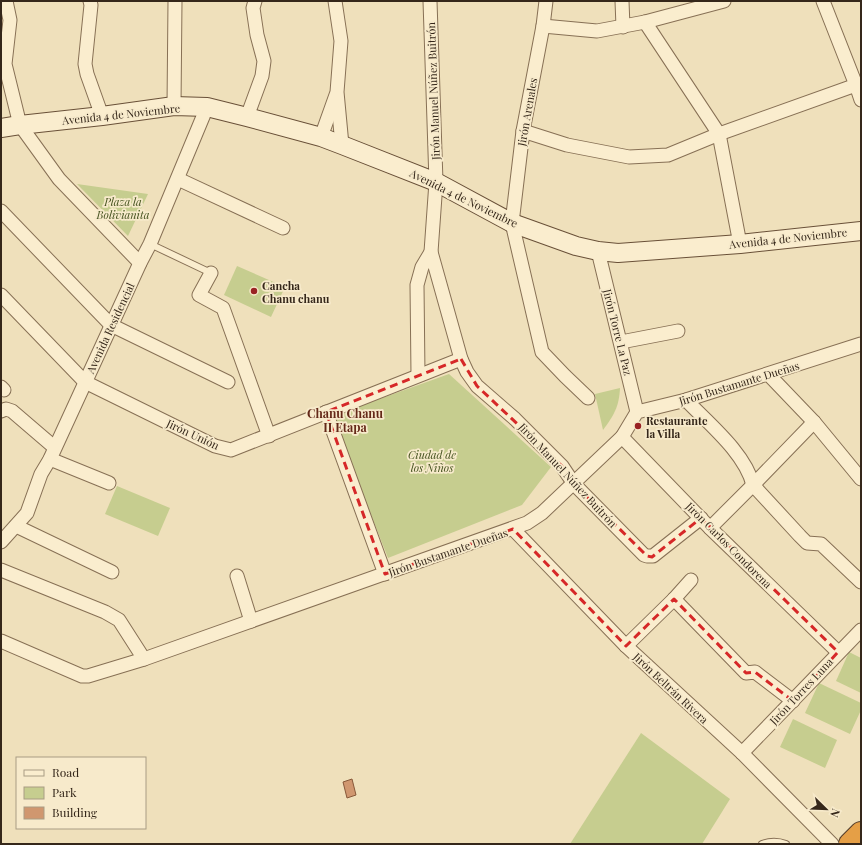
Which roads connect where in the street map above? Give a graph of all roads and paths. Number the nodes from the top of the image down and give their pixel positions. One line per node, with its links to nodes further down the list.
1 (6, 1): 21 (street)
2 (90, 1): 19 (street)
3 (175, 1): 17 (street)
4 (255, 1): 20 (street)
5 (336, 1): 15 (street)
6 (430, 1): 28 (street, Jirón Manuel Núñez Buitrón)
7 (546, 1): 12 (street, Jirón Arenales)
8 (622, 1): 13 (street)
9 (724, 1): 11 (street)
10 (823, 1): 14 (street)
11 (645, 22): 13 (street); 24 (street)
12 (543, 26): 13 (street); 23 (street, Jirón Arenales)
13 (623, 27)
14 (856, 85): 16 (street); 24 (street)
15 (337, 92): 25 (street); 26 (street)
16 (861, 100)
17 (174, 106): 18 (street, Avenida 4 de Noviembre); 19 (street, Avenida 4 de Noviembre)
18 (207, 107): 20 (street, Avenida 4 de Noviembre); 27 (street, Avenida Residencial)
19 (102, 116): 21 (street, Avenida 4 de Noviembre)
20 (247, 117): 25 (street, Avenida 4 de Noviembre)
21 (20, 124): 22 (street, Avenida 4 de Noviembre); 37 (street)
22 (1, 128)
23 (523, 132): 24 (street); 30 (street, Jirón Arenales)
24 (719, 134): 34 (street)
25 (321, 137): 26 (street, Avenida 4 de Noviembre)
26 (342, 145): 28 (street, Avenida 4 de Noviembre)
27 (178, 179): 31 (street); 33 (street, Avenida Residencial)
28 (436, 182): 30 (street, Avenida 4 de Noviembre); 36 (street, Jirón Manuel Núñez Buitrón)
29 (1, 211): 40 (street)
30 (512, 223): 35 (street, Avenida 4 de Noviembre); 49 (street)
31 (283, 228)
32 (861, 231): 34 (street, Avenida 4 de Noviembre)
33 (150, 244): 37 (street, Avenida Residencial); 38 (lane)
34 (740, 244): 35 (street, Avenida 4 de Noviembre)
35 (598, 251): 42 (street, Jirón Torre La Paz)
36 (431, 252): 44 (street, Jirón Manuel Núñez Buitrón); 46 (street)
37 (140, 263): 40 (street, Avenida Residencial)
38 (211, 273): 55 (street)
39 (1, 295): 47 (street, Jirón Unión)
40 (111, 325): 47 (street, Avenida Residencial); 48 (street)
41 (678, 331): 42 (street)
42 (621, 342): 53 (street, Jirón Torre La Paz)
43 (861, 344): 45 (street, Jirón Bustamante Dueñas)
44 (461, 359): 46 (street, Jirón Unión); 61 (street, Jirón Manuel Núñez Buitrón)
45 (769, 374): 50 (street, Jirón Bustamante Dueñas); 54 (street)
46 (418, 375): 52 (street, Jirón Unión)
47 (85, 382): 55 (street, Jirón Unión); 57 (street, Avenida Residencial)
48 (228, 382)
49 (588, 398)
50 (686, 400): 53 (street, Jirón Bustamante Dueñas); 62 (street)
51 (1, 411): 57 (street)
52 (326, 412): 55 (street, Jirón Unión); 69 (street)
53 (637, 412): 56 (street, Jirón Bustamante Dueñas)
54 (814, 422): 59 (street); 62 (street)
55 (269, 436)
56 (622, 437): 61 (street, Jirón Bustamante Dueñas); 63 (street, Jirón Carlos Condorena)
57 (54, 447): 58 (street, Avenida Residencial)
58 (50, 459): 60 (street); 64 (street, Avenida Residencial)
59 (861, 479)
60 (109, 483)
61 (574, 484): 63 (street, Jirón Manuel Núñez Buitrón); 65 (street, Jirón Bustamante Dueñas)
62 (753, 485): 63 (street); 72 (street)
63 (706, 523): 78 (street, Jirón Carlos Condorena)
64 (16, 526): 66 (street, Avenida Residencial); 68 (street)
65 (513, 529): 69 (street, Jirón Bustamante Dueñas); 77 (street, Jirón Beltrán Rivera)
66 (1, 542)
67 (1, 570): 79 (street)
68 (112, 572)
69 (385, 574): 74 (street, Jirón Bustamante Dueñas)
70 (237, 576): 74 (street)
71 (691, 580): 73 (street)
72 (861, 582)
73 (674, 599): 77 (street); 80 (street)
74 (251, 621): 79 (street, Jirón Bustamante Dueñas)
75 (861, 630): 78 (street, Jirón Torres Luna)
76 (1, 641): 79 (street, Jirón Bustamante Dueñas)
77 (626, 646): 81 (street, Jirón Beltrán Rivera)
78 (838, 652): 80 (street, Jirón Torres Luna)
79 (144, 659)
80 (793, 701): 81 (street, Jirón Torres Luna)
81 (742, 753): 85 (street, Jirón Beltrán Rivera)
82 (861, 833): 86 (highway)
83 (762, 844): 84 (lane)
84 (786, 844)
85 (832, 844)
86 (850, 844)

